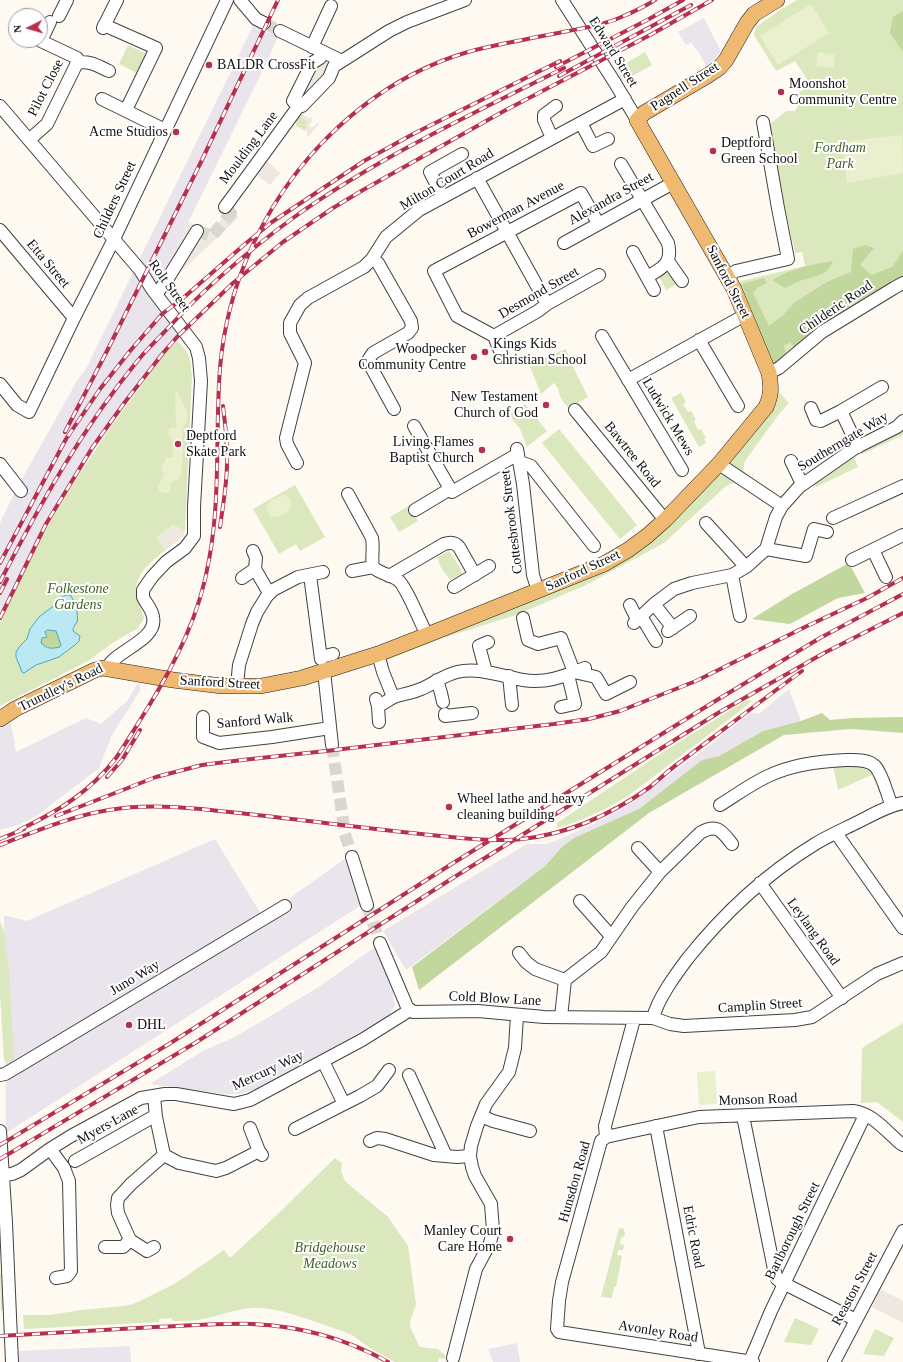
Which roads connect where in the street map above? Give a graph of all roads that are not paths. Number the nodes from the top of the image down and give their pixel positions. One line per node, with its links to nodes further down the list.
1 (67, 0): 13 (street, Pilot Close)
2 (117, 0): 20 (street)
3 (227, 0): 24 (street, Childers Street)
4 (240, 0): 9 (street)
5 (776, 0): 21 (main road, Pagnell Street)
6 (461, 1): 12 (street, Moulding Lane)
7 (565, 1): 16 (street, Edward Street)
8 (331, 6): 11 (street)
9 (264, 23)
10 (280, 31): 11 (street)
11 (317, 49): 12 (street); 19 (street, Moulding Lane)
12 (342, 61): 19 (street, Moulding Lane)
13 (77, 63): 14 (street); 27 (street, Pilot Close)
14 (109, 71)
15 (102, 99): 20 (street)
16 (625, 99): 21 (street, Edward Street); 23 (street, Milton Court Road)
17 (0, 106): 27 (street, Rolt Street)
18 (556, 106): 25 (street)
19 (298, 107): 34 (street, Moulding Lane)
20 (126, 110): 24 (street)
21 (637, 120): 31 (main road, Sanford Street)
22 (763, 122): 45 (street)
23 (581, 123): 25 (street, Milton Court Road); 26 (street)
24 (165, 130): 39 (street, Childers Street)
25 (552, 138): 30 (street, Milton Court Road)
26 (608, 138)
27 (29, 140): 39 (street, Rolt Street)
28 (462, 154): 32 (street)
29 (621, 164): 33 (street)
30 (477, 178): 32 (street, Milton Court Road); 38 (street)
31 (673, 183): 33 (street, Alexandra Street); 45 (main road, Sanford Street)
32 (443, 197): 42 (street, Milton Court Road)
33 (642, 199): 35 (street, Alexandra Street); 43 (street)
34 (225, 207)
35 (598, 223): 38 (street, Bowerman Avenue); 40 (street, Alexandra Street)
36 (0, 230): 54 (street, Etta Street)
37 (197, 231): 51 (street)
38 (508, 232): 44 (street, Bowerman Avenue); 52 (street)
39 (114, 239): 51 (street, Rolt Street); 54 (street, Childers Street)
40 (564, 243)
41 (633, 252): 47 (street)
42 (372, 259): 65 (street); 72 (street, Milton Court Road)
43 (668, 261): 47 (street); 48 (street)
44 (434, 271): 55 (street, Desmond Street)
45 (731, 273): 53 (main road, Sanford Street)
46 (599, 275): 52 (street, Desmond Street)
47 (647, 277): 50 (street)
48 (682, 281)
49 (903, 283): 59 (street, Childeric Road)
50 (654, 290)
51 (156, 294): 87 (street, Rolt Street)
52 (547, 304): 55 (street, Desmond Street)
53 (745, 315): 57 (street, Ludwick Mews); 59 (main road, Sanford Street)
54 (74, 318): 61 (street, Childers Street)
55 (494, 336): 58 (street, Desmond Street)
56 (602, 336): 60 (street, Ludwick Mews)
57 (700, 340): 60 (street, Ludwick Mews); 63 (street)
58 (501, 353)
59 (768, 373): 75 (main road, Sanford Street)
60 (628, 380): 76 (street, Ludwick Mews)
61 (0, 384)
62 (882, 387): 67 (street)
63 (738, 406)
64 (810, 408): 67 (street)
65 (394, 409)
66 (575, 410): 85 (street, Bawtree Road)
67 (841, 411): 70 (street)
68 (903, 421): 70 (street, Southerngate Way)
69 (414, 426): 79 (street)
70 (858, 447): 77 (street, Southerngate Way)
71 (518, 455): 79 (street); 90 (street); 108 (street, Cottesbrook Street)
72 (297, 462)
73 (791, 462): 77 (street)
74 (0, 464): 80 (street)
75 (719, 464): 82 (street); 85 (main road, Sanford Street)
76 (682, 470)
77 (802, 484): 82 (street, Southerngate Way)
78 (903, 486): 84 (street)
79 (450, 489): 83 (street)
80 (21, 491)
81 (348, 494): 96 (street)
82 (782, 506): 91 (street, Southerngate Way)
83 (415, 510)
84 (833, 518)
85 (665, 520): 108 (main road, Sanford Street)
86 (706, 523): 97 (street)
87 (194, 529): 122 (street, Trundley's Road)
88 (827, 532): 91 (street)
89 (903, 535): 92 (street)
90 (594, 546)
91 (766, 549): 97 (street)
92 (873, 550): 94 (street); 105 (street)
93 (253, 551): 98 (street)
94 (852, 560)
95 (489, 566): 102 (street)
96 (373, 567): 99 (street); 104 (street)
97 (746, 567): 103 (street)
98 (255, 570): 106 (street); 109 (street)
99 (352, 570)
100 (323, 572): 101 (street)
101 (310, 575): 109 (street); 121 (street)
102 (475, 575): 104 (street); 107 (street)
103 (732, 575): 110 (street); 112 (street)
104 (389, 576): 116 (street)
105 (886, 577)
106 (242, 578)
107 (454, 587)
108 (538, 591): 116 (main road, Sanford Street)
109 (269, 593): 128 (street)
110 (654, 604): 113 (street); 115 (street)
111 (630, 605): 115 (street)
112 (743, 610)
113 (690, 616)
114 (522, 618): 124 (street)
115 (637, 619): 117 (street)
116 (427, 635): 120 (main road, Sanford Street)
117 (656, 641)
118 (479, 646): 123 (street)
119 (333, 654): 121 (street)
120 (378, 654): 121 (main road, Sanford Street); 129 (street)
121 (322, 662): 128 (main road, Sanford Street); 136 (street)
122 (107, 668): 128 (main road, Sanford Street); 134 (main road, Trundley's Road)
123 (486, 672): 125 (street); 126 (street)
124 (576, 672): 125 (street); 127 (street); 131 (street)
125 (509, 676): 130 (street)
126 (437, 680): 129 (street); 132 (street)
127 (630, 682)
128 (237, 686)
129 (393, 697): 135 (street)
130 (512, 705)
131 (561, 706)
132 (472, 713)
133 (203, 717): 136 (street, Sanford Walk)
134 (0, 719)
135 (378, 722)
136 (330, 728): 137 (street)
137 (332, 745)
138 (720, 805): 139 (street)
139 (898, 805): 140 (street)
140 (836, 833): 145 (street); 149 (street)
141 (732, 844): 144 (street)
142 (638, 848): 144 (street)
143 (352, 857): 147 (street)
144 (660, 872): 150 (street)
145 (760, 883): 155 (street, Leylang Road); 160 (street)
146 (580, 902): 150 (street)
147 (367, 905)
148 (285, 906): 163 (street, Juno Way)
149 (903, 928)
150 (611, 936): 154 (street)
151 (380, 943): 156 (street)
152 (519, 953): 154 (street)
153 (903, 963): 155 (street, Camplin Street)
154 (565, 980): 158 (street)
155 (842, 998): 160 (street, Camplin Street)
156 (410, 1010): 157 (street, Cold Blow Lane); 161 (street, Mercury Way)
157 (517, 1015): 158 (street, Cold Blow Lane); 168 (street)
158 (561, 1017): 159 (street, Cold Blow Lane)
159 (633, 1018): 160 (street, Cold Blow Lane); 176 (street, Hunsdon Road)
160 (653, 1018)
161 (323, 1061): 165 (street, Mercury Way); 166 (street)
162 (389, 1070): 166 (street)
163 (0, 1075)
164 (409, 1075): 181 (street)
165 (154, 1096): 170 (street, Myers Lane); 179 (street, Mercury Way)
166 (344, 1104): 173 (street)
167 (865, 1115): 169 (street, Monson Road); 178 (street, Monson Road); 191 (street, Barlborough Street)
168 (481, 1116): 175 (street); 182 (street)
169 (743, 1116): 171 (street, Monson Road); 191 (street)
170 (156, 1117): 180 (street, Myers Lane); 183 (street, Myers Lane)
171 (656, 1126): 176 (street, Monson Road); 194 (street, Edric Road)
172 (250, 1128): 180 (street)
173 (295, 1129)
174 (0, 1131): 184 (street)
175 (530, 1131)
176 (606, 1137): 193 (street, Hunsdon Road)
177 (370, 1141): 181 (street)
178 (903, 1145)
179 (50, 1149): 184 (street, Mercury Way); 190 (street)
180 (164, 1155): 186 (street)
181 (446, 1156): 182 (street)
182 (470, 1156): 195 (street)
183 (75, 1160)
184 (2, 1175): 189 (street)
185 (902, 1236): 192 (street, Reaston Street)
186 (130, 1240): 187 (street); 188 (street)
187 (105, 1247)
188 (154, 1247)
189 (4, 1267): 196 (street)
190 (56, 1278)
191 (785, 1284): 192 (street); 197 (street, Barlborough Street)
192 (856, 1320): 199 (street, Reaston Street)
193 (558, 1332): 194 (street, Avonley Road)
194 (703, 1357): 197 (street, Avonley Road)
195 (452, 1358)
196 (12, 1362)
197 (750, 1362): 198 (street, Avonley Road)
198 (753, 1362)
199 (834, 1362)

